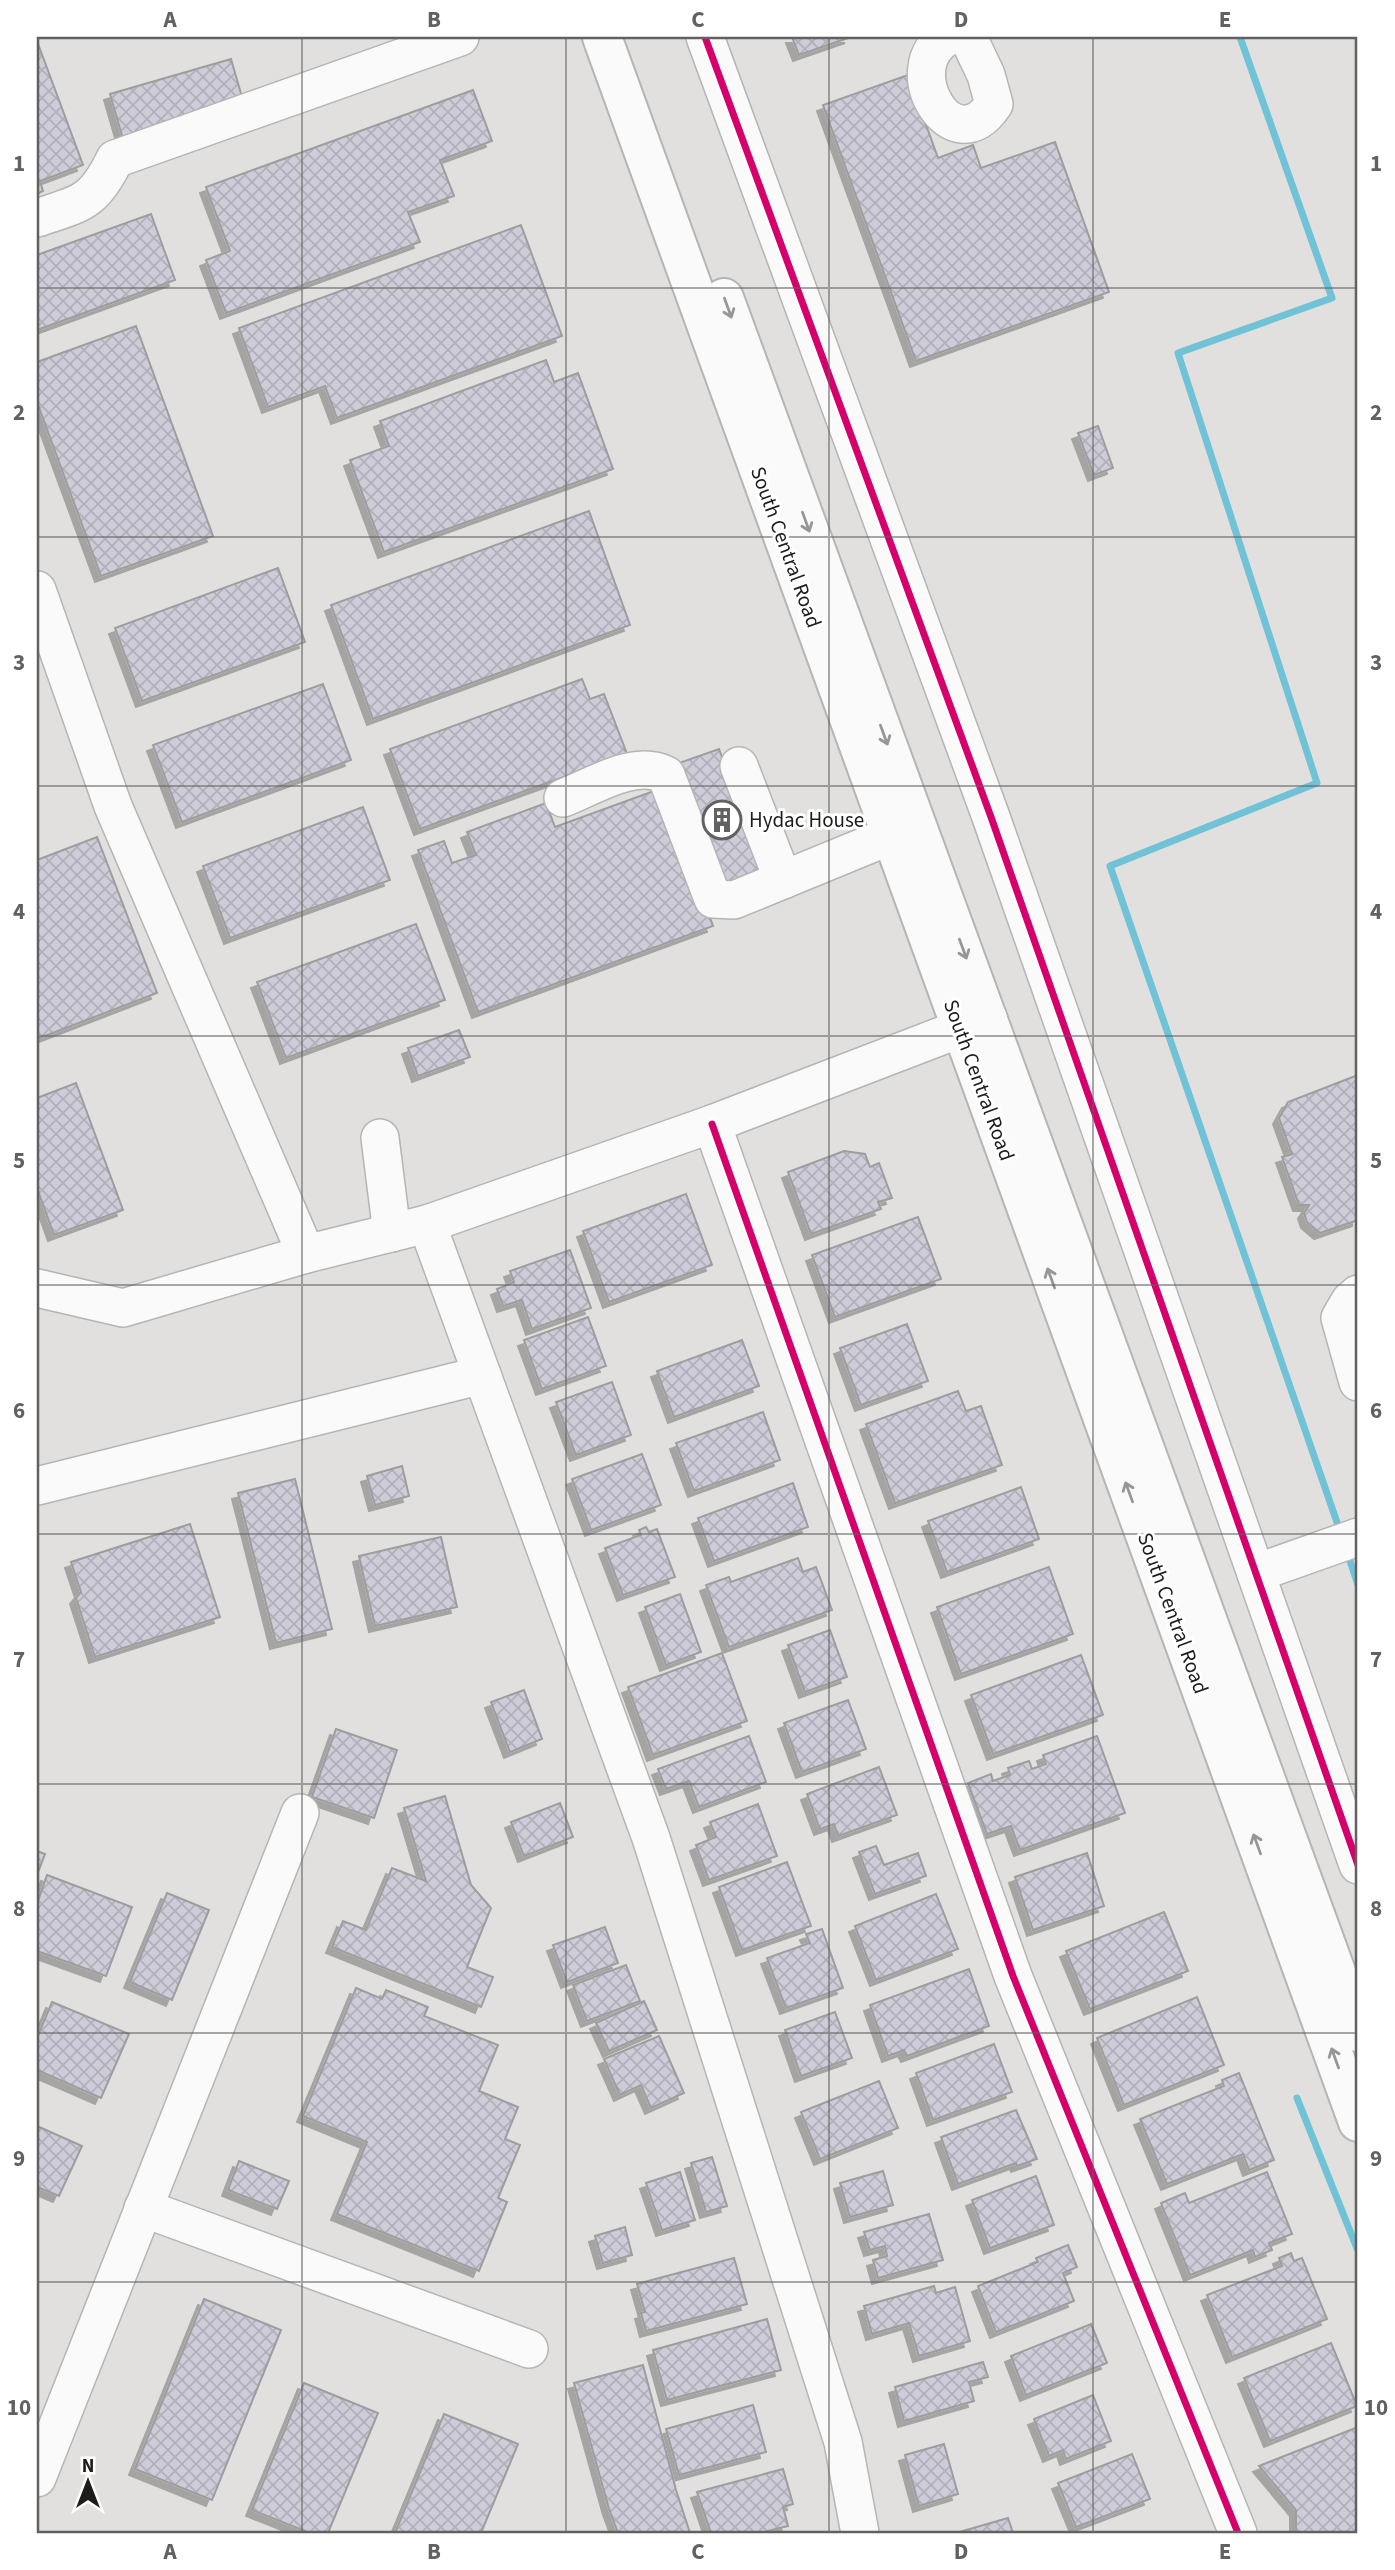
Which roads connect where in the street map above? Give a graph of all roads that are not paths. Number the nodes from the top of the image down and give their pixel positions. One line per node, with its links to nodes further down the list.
1 (601, 37): 11 (main road, South Central Road)
2 (629, 37): 13 (main road, South Central Road, one-way to 13)
3 (705, 37): 25 (street)
4 (947, 37): 5 (street)
5 (968, 37)
6 (437, 40): 7 (street)
7 (37, 218)
8 (37, 590): 18 (street)
9 (740, 766): 12 (street)
10 (563, 797): 12 (street)
11 (890, 836): 12 (street); 13 (main road, South Central Road)
12 (783, 880)
13 (974, 1023): 14 (street); 28 (main road, South Central Road); 29 (main road, South Central Road, one-way to 13)
14 (712, 1124): 16 (street); 34 (street)
15 (380, 1138): 17 (street)
16 (427, 1224): 17 (street); 21 (street)
17 (392, 1233): 18 (street)
18 (306, 1254): 19 (street)
19 (37, 1288)
20 (1358, 1294): 22 (street)
21 (482, 1376): 23 (street); 33 (street)
22 (1358, 1382)
23 (37, 1486)
24 (1346, 1541): 25 (street)
25 (1256, 1573): 27 (street)
26 (300, 1813): 30 (street)
27 (1358, 1866)
28 (1358, 2032)
29 (1358, 2122)
30 (143, 2208): 31 (street); 32 (street)
31 (529, 2349)
32 (37, 2479)
33 (860, 2533)
34 (1238, 2533)

